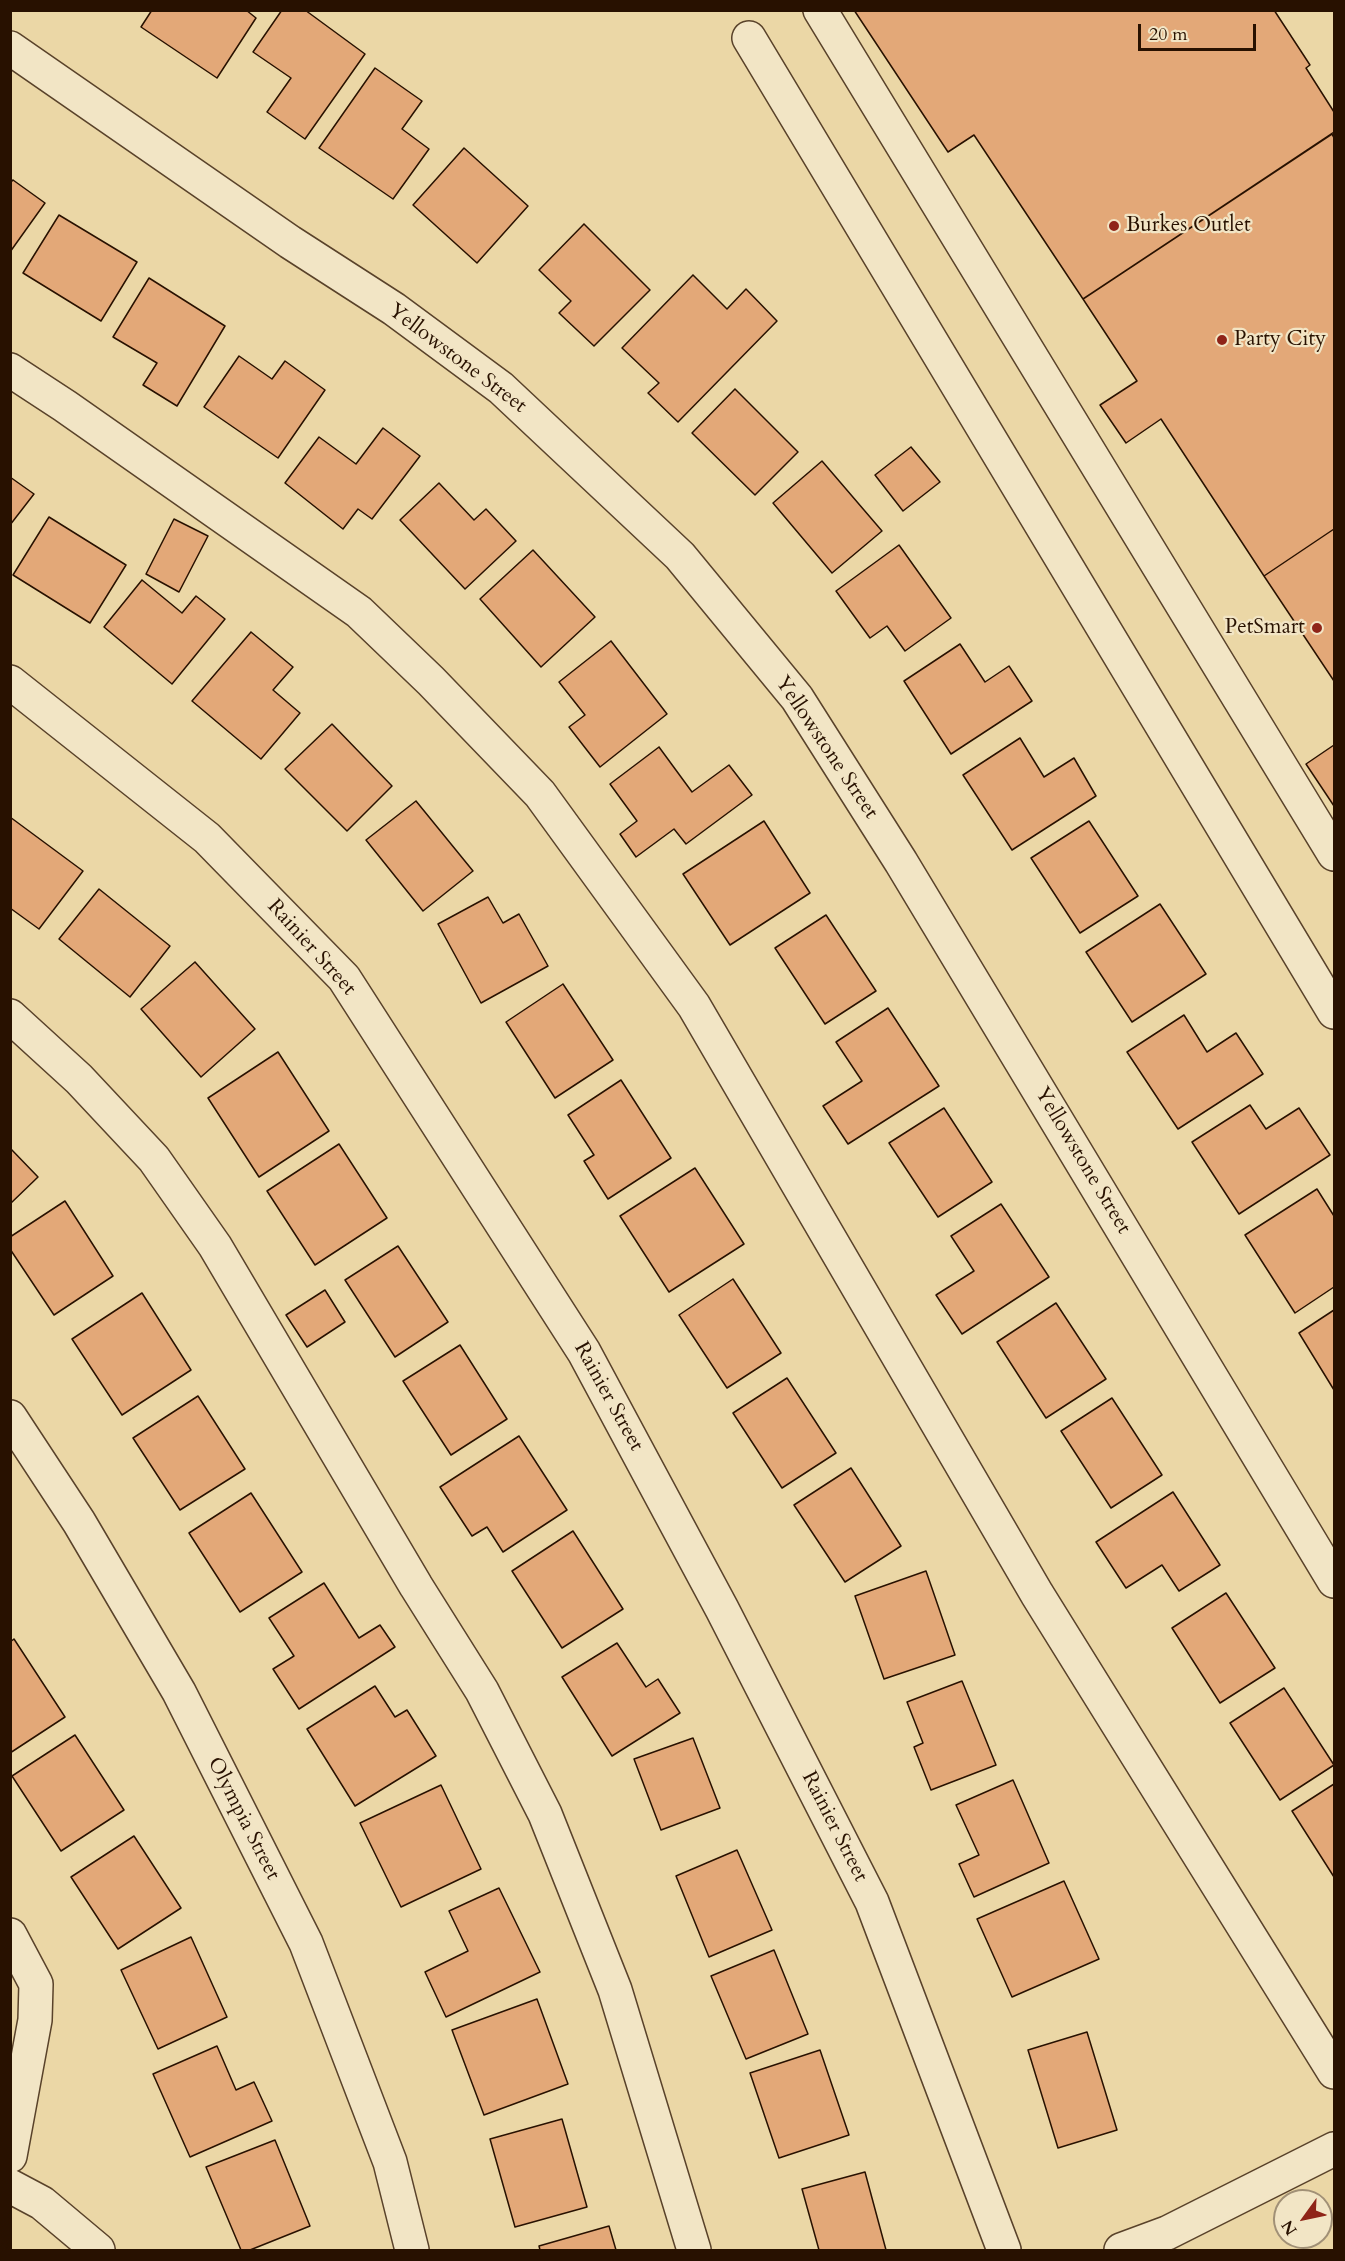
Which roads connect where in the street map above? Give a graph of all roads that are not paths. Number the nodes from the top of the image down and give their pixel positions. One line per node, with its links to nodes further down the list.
1 (820, 10): 6 (street)
2 (749, 38): 7 (street)
3 (10, 48): 10 (street, Yellowstone Street)
4 (10, 370): 12 (street)
5 (10, 682): 19 (street, Rainier Street)
6 (1335, 854)
7 (1335, 1012)
8 (10, 1016): 18 (street)
9 (10, 1417): 17 (street, Olympia Street)
10 (1335, 1581)
11 (10, 1935): 14 (street)
12 (1335, 2073)
13 (1335, 2149): 20 (street)
14 (10, 2156)
15 (10, 2186): 16 (street)
16 (98, 2250)
17 (412, 2250)
18 (694, 2250)
19 (1004, 2250)
20 (1121, 2250)

